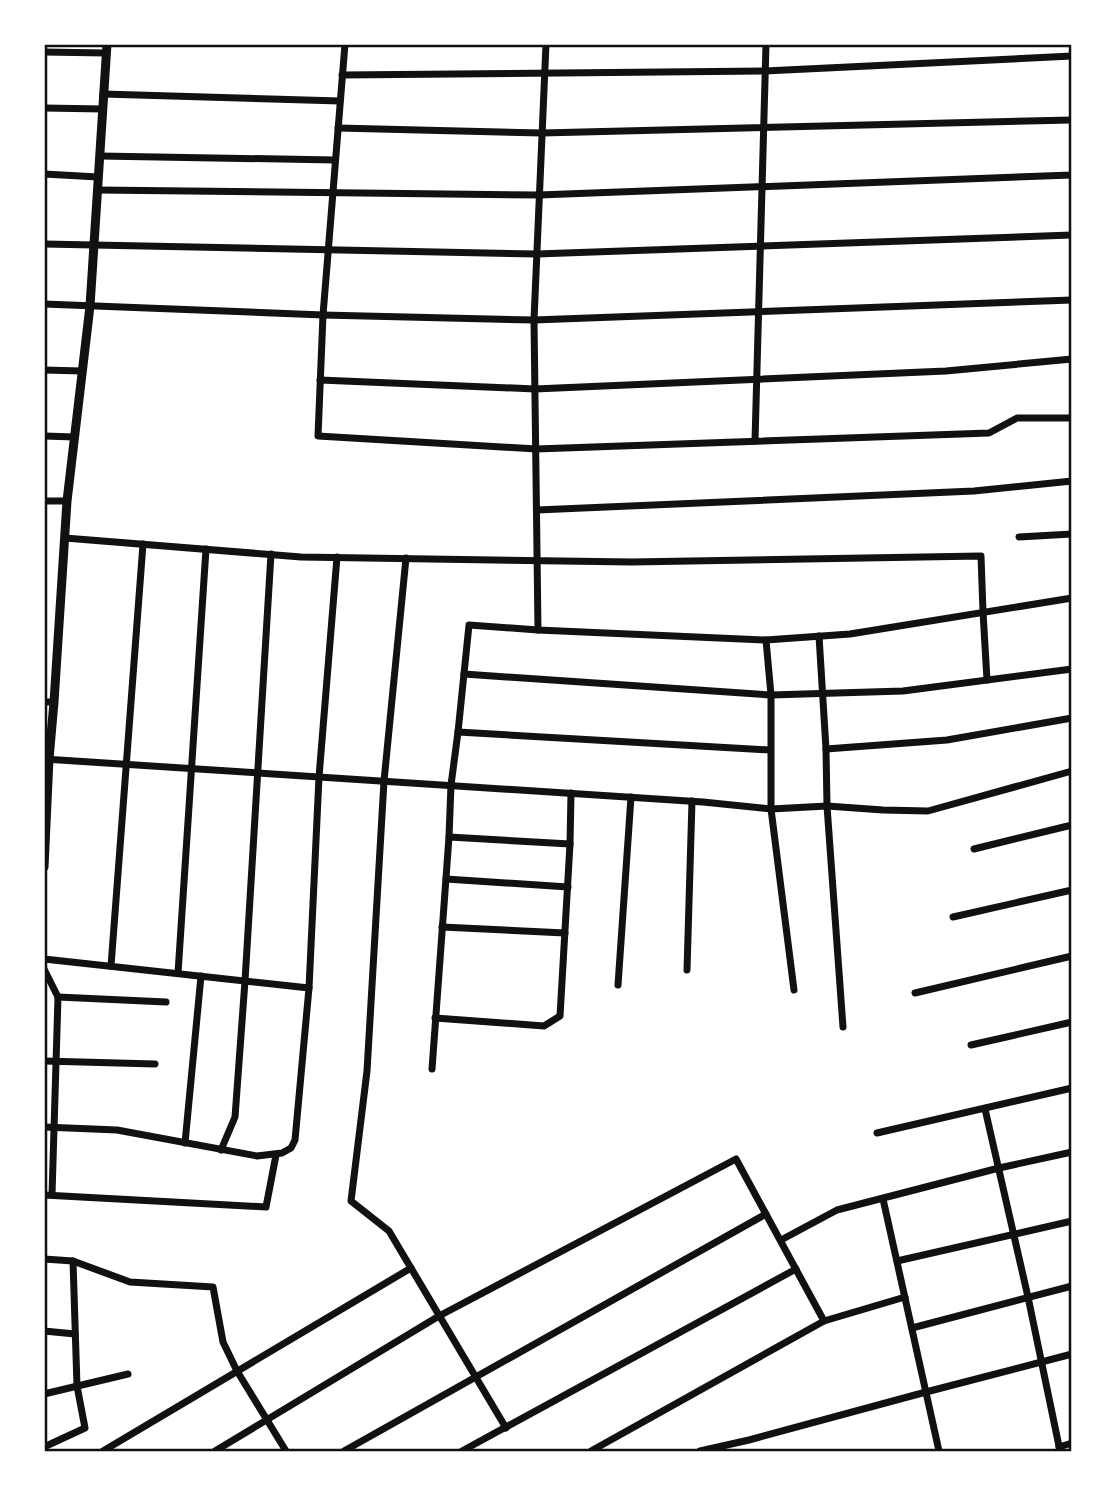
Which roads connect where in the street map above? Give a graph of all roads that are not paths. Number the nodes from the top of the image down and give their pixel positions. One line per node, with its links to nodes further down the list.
1 (345, 44): 9 (street)
2 (546, 44): 8 (street)
3 (766, 44): 7 (street)
4 (106, 48): 5 (street); 10 (street)
5 (44, 52)
6 (1072, 56): 7 (street)
7 (765, 71): 8 (street); 15 (street)
8 (544, 74): 9 (street); 17 (street)
9 (342, 75): 11 (street)
10 (103, 94): 11 (street); 13 (street)
11 (340, 101): 16 (street)
12 (44, 108): 13 (street)
13 (103, 109): 18 (street)
14 (1072, 120): 15 (street)
15 (763, 127): 17 (street); 23 (street)
16 (338, 128): 17 (street); 19 (street)
17 (542, 133): 26 (street)
18 (100, 156): 19 (street); 22 (street)
19 (335, 160): 25 (street)
20 (44, 174): 22 (street)
21 (1072, 175): 23 (street)
22 (98, 177): 24 (street)
23 (762, 187): 26 (street); 30 (street)
24 (97, 190): 25 (street); 29 (street)
25 (333, 193): 26 (street); 31 (street)
26 (539, 195): 32 (street)
27 (1072, 235): 30 (street)
28 (44, 244): 29 (street)
29 (94, 246): 31 (street); 35 (street)
30 (760, 246): 32 (street); 36 (street)
31 (328, 250): 32 (street); 37 (street)
32 (537, 254): 38 (street)
33 (1072, 300): 36 (street)
34 (44, 304): 35 (street)
35 (90, 306): 37 (street); 41 (street)
36 (758, 312): 38 (street); 42 (street)
37 (323, 315): 38 (street); 43 (street)
38 (534, 320): 44 (street)
39 (1072, 359): 42 (street)
40 (44, 370): 41 (street)
41 (82, 371): 47 (street)
42 (757, 379): 44 (street); 48 (street)
43 (320, 380): 44 (street); 49 (street)
44 (535, 389): 49 (street)
45 (1072, 418): 48 (street)
46 (44, 436): 47 (street)
47 (75, 437): 52 (street)
48 (755, 441): 49 (street)
49 (536, 449): 53 (street)
50 (1072, 481): 53 (street)
51 (44, 500): 52 (street)
52 (67, 501): 56 (street)
53 (537, 510): 62 (street)
54 (1072, 534): 55 (street)
55 (1018, 537)
56 (65, 538): 57 (street); 74 (street)
57 (143, 544): 58 (street); 80 (street)
58 (206, 549): 59 (street); 81 (street)
59 (271, 554): 60 (street); 83 (street)
60 (337, 557): 61 (street); 84 (street)
61 (406, 558): 62 (street); 85 (street)
62 (537, 560): 64 (street); 65 (street)
63 (1072, 598): 64 (street)
64 (983, 612): 66 (street); 70 (street)
65 (538, 630): 67 (street); 69 (street)
66 (819, 636): 67 (street); 71 (street)
67 (766, 640): 72 (street)
68 (1072, 668): 70 (street)
69 (464, 674): 72 (street); 76 (street)
70 (987, 680): 71 (street)
71 (822, 693): 72 (street); 77 (street)
72 (771, 695): 78 (street)
73 (44, 702): 74 (street)
74 (54, 702): 79 (street)
75 (1072, 718): 77 (street)
76 (458, 732): 78 (street); 86 (street)
77 (826, 749): 90 (street)
78 (770, 750): 91 (street)
79 (46, 759): 80 (street); 93 (street)
80 (126, 764): 81 (street); 106 (street)
81 (192, 768): 83 (street); 109 (street)
82 (1072, 771): 90 (street)
83 (258, 773): 84 (street); 111 (street)
84 (319, 777): 85 (street); 113 (street)
85 (384, 781): 86 (street); 145 (street)
86 (451, 785): 87 (street); 94 (street)
87 (571, 793): 88 (street); 95 (street)
88 (631, 797): 89 (street); 112 (street)
89 (692, 801): 91 (street); 108 (street)
90 (827, 806): 91 (street); 120 (street)
91 (771, 809): 114 (street)
92 (1072, 825): 96 (street)
93 (45, 836): 97 (street)
94 (449, 836): 95 (street); 98 (street)
95 (570, 844): 99 (street)
96 (974, 849)
97 (44, 867)
98 (446, 879): 99 (street); 102 (street)
99 (568, 887): 103 (street)
100 (1072, 890): 101 (street)
101 (953, 917)
102 (442, 927): 103 (street); 118 (street)
103 (565, 933): 118 (street)
104 (1072, 956): 115 (street)
105 (44, 959): 106 (street)
106 (111, 966): 109 (street)
107 (44, 969): 116 (street)
108 (687, 970)
109 (178, 974): 110 (street)
110 (201, 976): 111 (street); 131 (street)
111 (245, 981): 113 (street); 132 (street)
112 (618, 985)
113 (309, 988): 134 (street)
114 (794, 990)
115 (915, 993)
116 (58, 997): 117 (street); 123 (street)
117 (166, 1002)
118 (435, 1018): 125 (street)
119 (1072, 1022): 121 (street)
120 (843, 1027)
121 (971, 1045)
122 (44, 1061): 123 (street)
123 (56, 1061): 124 (street); 129 (street)
124 (155, 1064)
125 (432, 1069)
126 (1072, 1088): 127 (street)
127 (985, 1109): 130 (street); 135 (street)
128 (44, 1127): 129 (street)
129 (54, 1128): 131 (street); 136 (street)
130 (877, 1133)
131 (185, 1143): 132 (street)
132 (221, 1150): 134 (street)
133 (1072, 1152): 135 (street)
134 (276, 1155): 136 (street)
135 (999, 1168): 137 (street); 140 (street)
136 (48, 1195)
137 (883, 1199): 141 (street); 144 (street)
138 (766, 1214): 141 (street); 150 (street); 159 (street)
139 (1072, 1221): 140 (street)
140 (1013, 1234): 144 (street); 149 (street)
141 (781, 1240): 146 (street)
142 (44, 1259): 143 (street)
143 (73, 1261): 154 (street); 157 (street)
144 (897, 1261): 148 (street)
145 (411, 1268): 150 (street); 157 (street)
146 (796, 1269): 151 (street); 164 (street)
147 (1072, 1286): 149 (street)
148 (905, 1297): 151 (street); 152 (street)
149 (1028, 1297): 152 (street); 156 (street)
150 (439, 1316): 159 (street); 163 (street)
151 (824, 1321): 173 (street)
152 (912, 1328): 161 (street)
153 (44, 1331): 154 (street)
154 (75, 1334): 160 (street)
155 (1072, 1354): 156 (street)
156 (1042, 1362): 161 (street); 167 (street)
157 (237, 1371): 163 (street); 168 (street)
158 (128, 1374): 160 (street)
159 (476, 1377): 164 (street); 171 (street)
160 (77, 1386): 162 (street); 166 (street)
161 (926, 1392): 174 (street); 175 (street)
162 (44, 1394)
163 (267, 1421): 169 (street); 170 (street)
164 (506, 1427): 172 (street)
165 (1072, 1443): 167 (street)
166 (44, 1447)
167 (1059, 1449)
168 (103, 1451)
169 (215, 1451)
170 (286, 1451)
171 (344, 1451)
172 (462, 1451)
173 (591, 1451)
174 (700, 1451)
175 (939, 1451)

